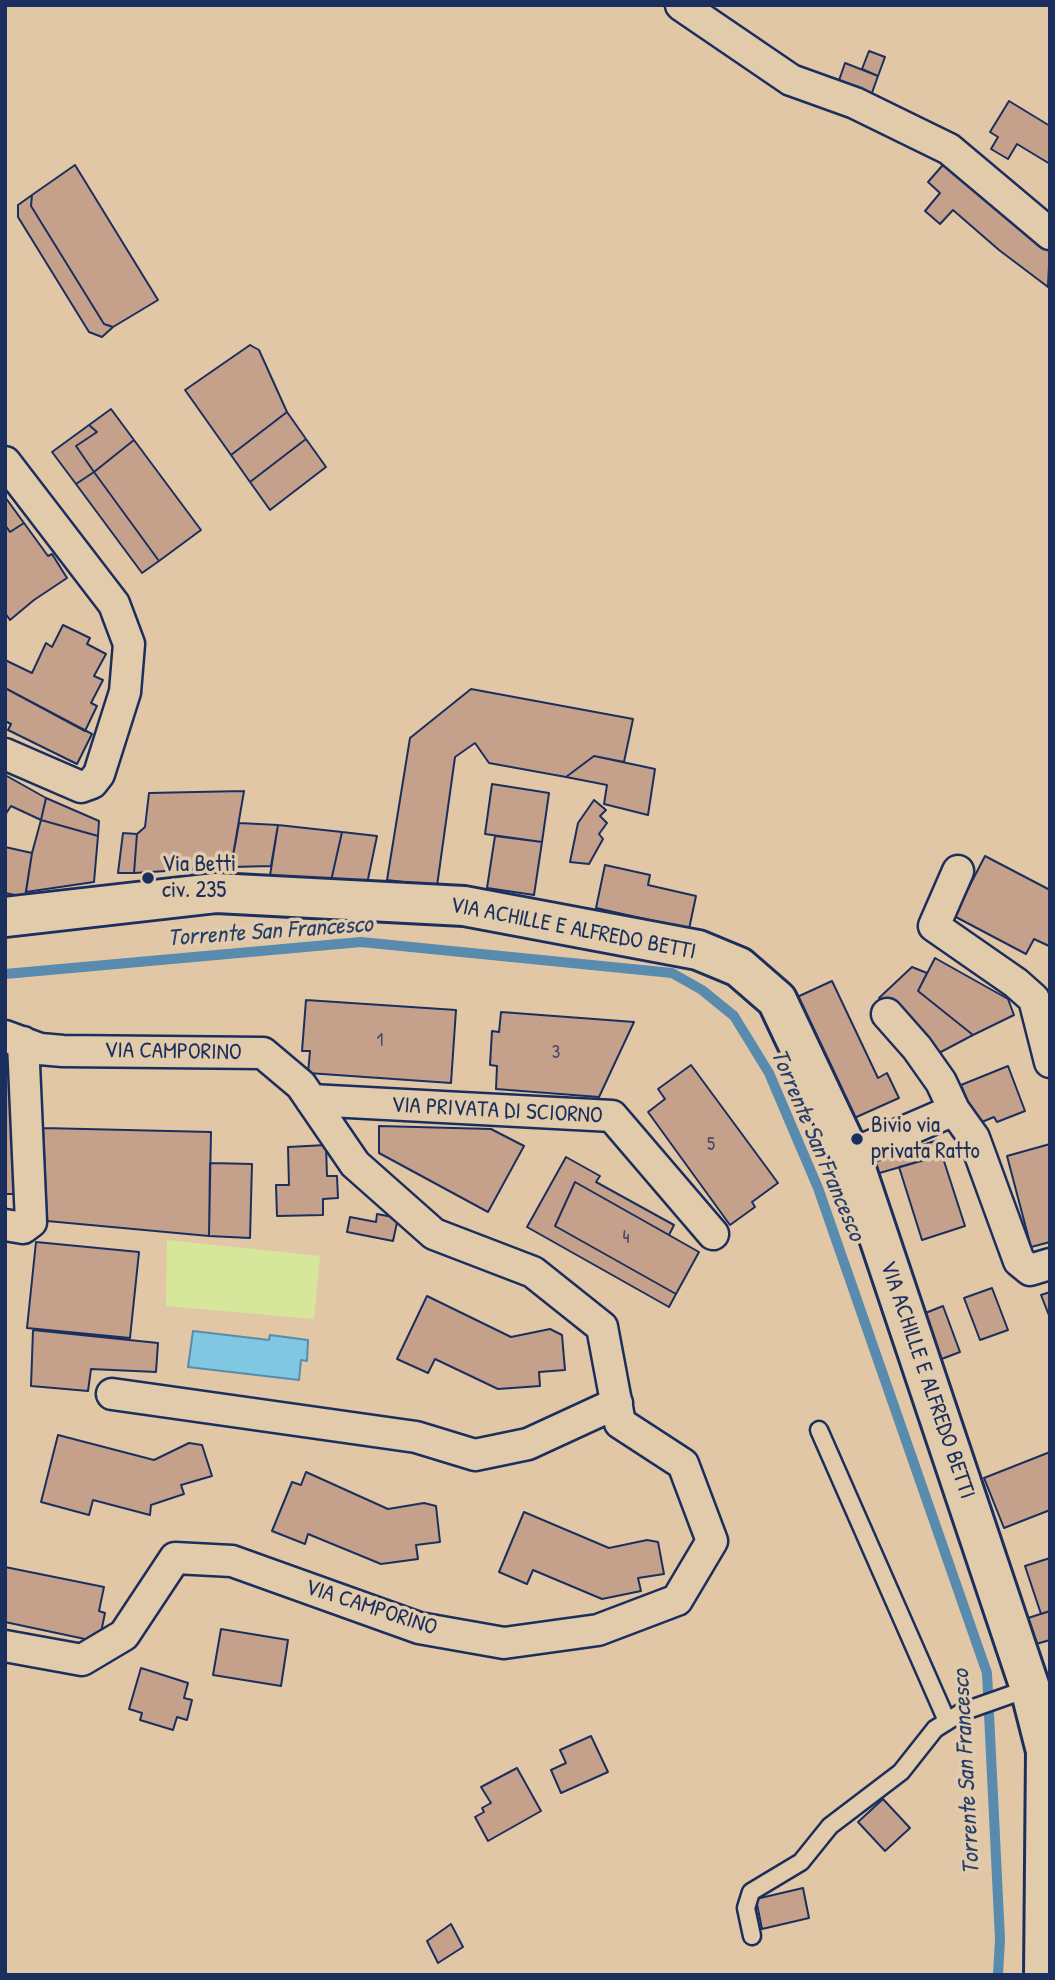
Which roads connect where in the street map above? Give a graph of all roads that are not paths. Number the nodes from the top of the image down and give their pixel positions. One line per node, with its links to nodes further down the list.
1 (681, 5): 2 (street)
2 (1050, 234)
3 (5, 462): 4 (street)
4 (5, 754)
5 (958, 871): 9 (street)
6 (5, 917): 12 (street, VIA ACHILLE E ALFREDO BETTI)
7 (887, 1014): 11 (street)
8 (14, 1039): 10 (street, VIA CAMPORINO); 13 (street)
9 (1050, 1062)
10 (311, 1100): 14 (street, VIA PRIVATA DI SCIORNO); 17 (street, VIA CAMPORINO)
11 (954, 1110): 12 (street); 15 (street)
12 (850, 1155): 20 (street, VIA ACHILLE E ALFREDO BETTI)
13 (5, 1225)
14 (713, 1234)
15 (1050, 1264)
16 (112, 1394): 17 (street)
17 (617, 1404): 19 (street, VIA CAMPORINO)
18 (819, 1430): 21 (lane)
19 (5, 1646)
20 (1022, 1691): 21 (lane); 23 (street, VIA ACHILLE E ALFREDO BETTI)
21 (947, 1721): 22 (lane)
22 (752, 1936)
23 (1044, 1975)

